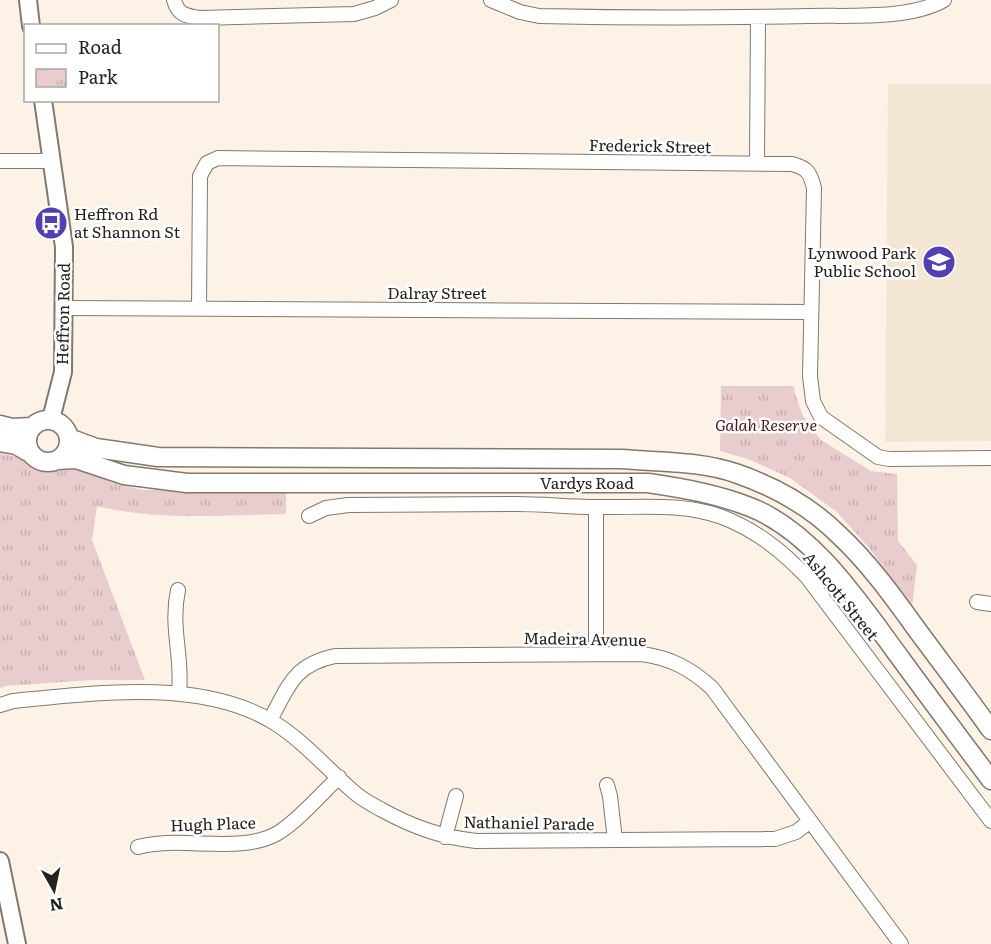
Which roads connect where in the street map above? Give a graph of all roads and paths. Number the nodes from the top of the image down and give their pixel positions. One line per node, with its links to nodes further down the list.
1 (28, 0): 7 (street)
2 (174, 0): 3 (street)
3 (391, 0)
4 (491, 0): 6 (street)
5 (944, 0): 6 (street)
6 (758, 17): 11 (street)
7 (31, 24)
8 (43, 102): 10 (street, Heffron Road)
9 (0, 161): 10 (street)
10 (52, 161): 12 (street, Heffron Road)
11 (757, 163): 13 (street, Frederick Street); 14 (street, Frederick Street)
12 (64, 308): 13 (street, Dalray Street); 15 (street, Heffron Road)
13 (199, 308): 14 (street, Dalray Street)
14 (810, 312): 21 (street, Frederick Street)
15 (51, 419): 17 (main road); 18 (main road)
16 (0, 425): 17 (main road)
17 (31, 427): 20 (main road)
18 (69, 438): 22 (main road); 32 (main road, Vardys Road)
19 (0, 442): 20 (main road)
20 (30, 453): 22 (main road)
21 (991, 458)
22 (57, 460): 34 (main road, Vardys Road)
23 (596, 507): 24 (street, Ashcott Street); 28 (street); 37 (street, Ashcott Street)
24 (309, 516)
25 (178, 590): 29 (street)
26 (976, 602): 27 (street)
27 (991, 604)
28 (596, 654): 31 (street, Madeira Avenue); 38 (street, Madeira Avenue)
29 (178, 693): 30 (street, Nathaniel Parade); 31 (street, Nathaniel Parade)
30 (0, 705)
31 (270, 720): 33 (street, Nathaniel Parade)
32 (991, 730)
33 (339, 777): 39 (street, Nathaniel Parade); 41 (street, Hugh Place)
34 (991, 780)
35 (607, 785): 40 (street)
36 (456, 796): 39 (street)
37 (991, 821)
38 (809, 822): 40 (street, Nathaniel Parade); 44 (street, Madeira Avenue)
39 (445, 837): 40 (street, Nathaniel Parade)
40 (615, 840)
41 (138, 847)
42 (0, 861): 43 (street)
43 (17, 944)
44 (901, 944)

